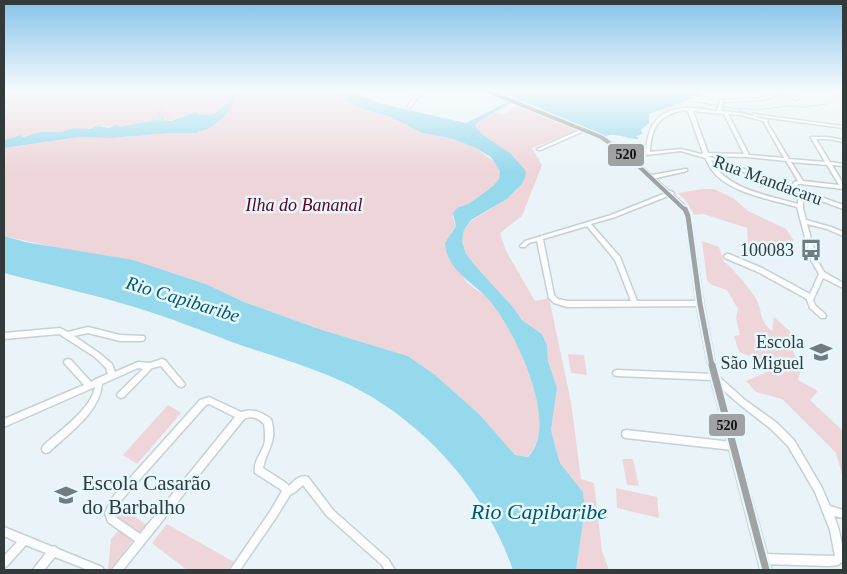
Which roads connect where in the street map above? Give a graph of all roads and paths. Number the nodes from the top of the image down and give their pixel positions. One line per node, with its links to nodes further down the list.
1 (556, 119): 9 (main road)
2 (658, 119): 12 (street)
3 (693, 119): 13 (street)
4 (726, 119): 15 (street)
5 (758, 119): 7 (street)
6 (789, 119): 8 (street)
7 (766, 121): 16 (street)
8 (843, 126)
9 (584, 130): 11 (street); 14 (main road)
10 (843, 141): 17 (street)
11 (539, 149)
12 (648, 153): 13 (street, Rua Mandacaru); 14 (street, Rua Mandacaru)
13 (705, 155): 15 (street); 23 (street, Rua Mandacaru); 26 (street)
14 (628, 156): 20 (main road)
15 (747, 156): 16 (street)
16 (788, 160): 17 (street); 21 (street)
17 (828, 164): 18 (street); 22 (street)
18 (843, 165)
19 (685, 170): 20 (street)
20 (652, 177): 25 (main road)
21 (801, 182): 22 (street); 23 (street)
22 (843, 187)
23 (793, 189): 24 (street, Rua Mandacaru)
24 (801, 192): 26 (street); 27 (street, Rua Mandacaru)
25 (671, 193): 29 (street); 38 (main road)
26 (800, 206): 28 (street)
27 (843, 207)
28 (804, 221): 30 (street); 34 (street)
29 (588, 224): 31 (street); 37 (street)
30 (843, 234)
31 (540, 239): 32 (street); 37 (street)
32 (523, 246)
33 (727, 256): 36 (street)
34 (822, 274): 35 (street); 36 (street)
35 (843, 286)
36 (810, 297): 39 (street)
37 (635, 304): 38 (street)
38 (700, 304): 47 (main road)
39 (823, 316)
40 (68, 335): 41 (street); 42 (street); 46 (street)
41 (4, 336)
42 (142, 338)
43 (68, 362): 50 (street)
44 (150, 366): 46 (street); 49 (street); 51 (street)
45 (617, 373): 47 (street)
46 (112, 375): 48 (street)
47 (714, 377): 55 (main road); 58 (street)
48 (99, 381): 50 (street); 56 (street)
49 (181, 384)
50 (89, 385): 53 (street)
51 (121, 395)
52 (242, 416): 57 (street); 62 (street); 62 (street)
53 (4, 423)
54 (626, 434): 55 (street)
55 (732, 446): 64 (main road)
56 (46, 449)
57 (287, 491): 69 (street); 70 (street)
58 (827, 510): 59 (street); 64 (street)
59 (843, 514)
60 (4, 532): 61 (street)
61 (24, 540): 63 (street); 65 (street)
62 (141, 540): 68 (street)
63 (54, 551): 66 (street); 67 (street)
64 (763, 559): 71 (main road)
65 (4, 563)
66 (38, 570)
67 (99, 570)
68 (117, 570)
69 (235, 570)
70 (390, 570)
71 (766, 570)

